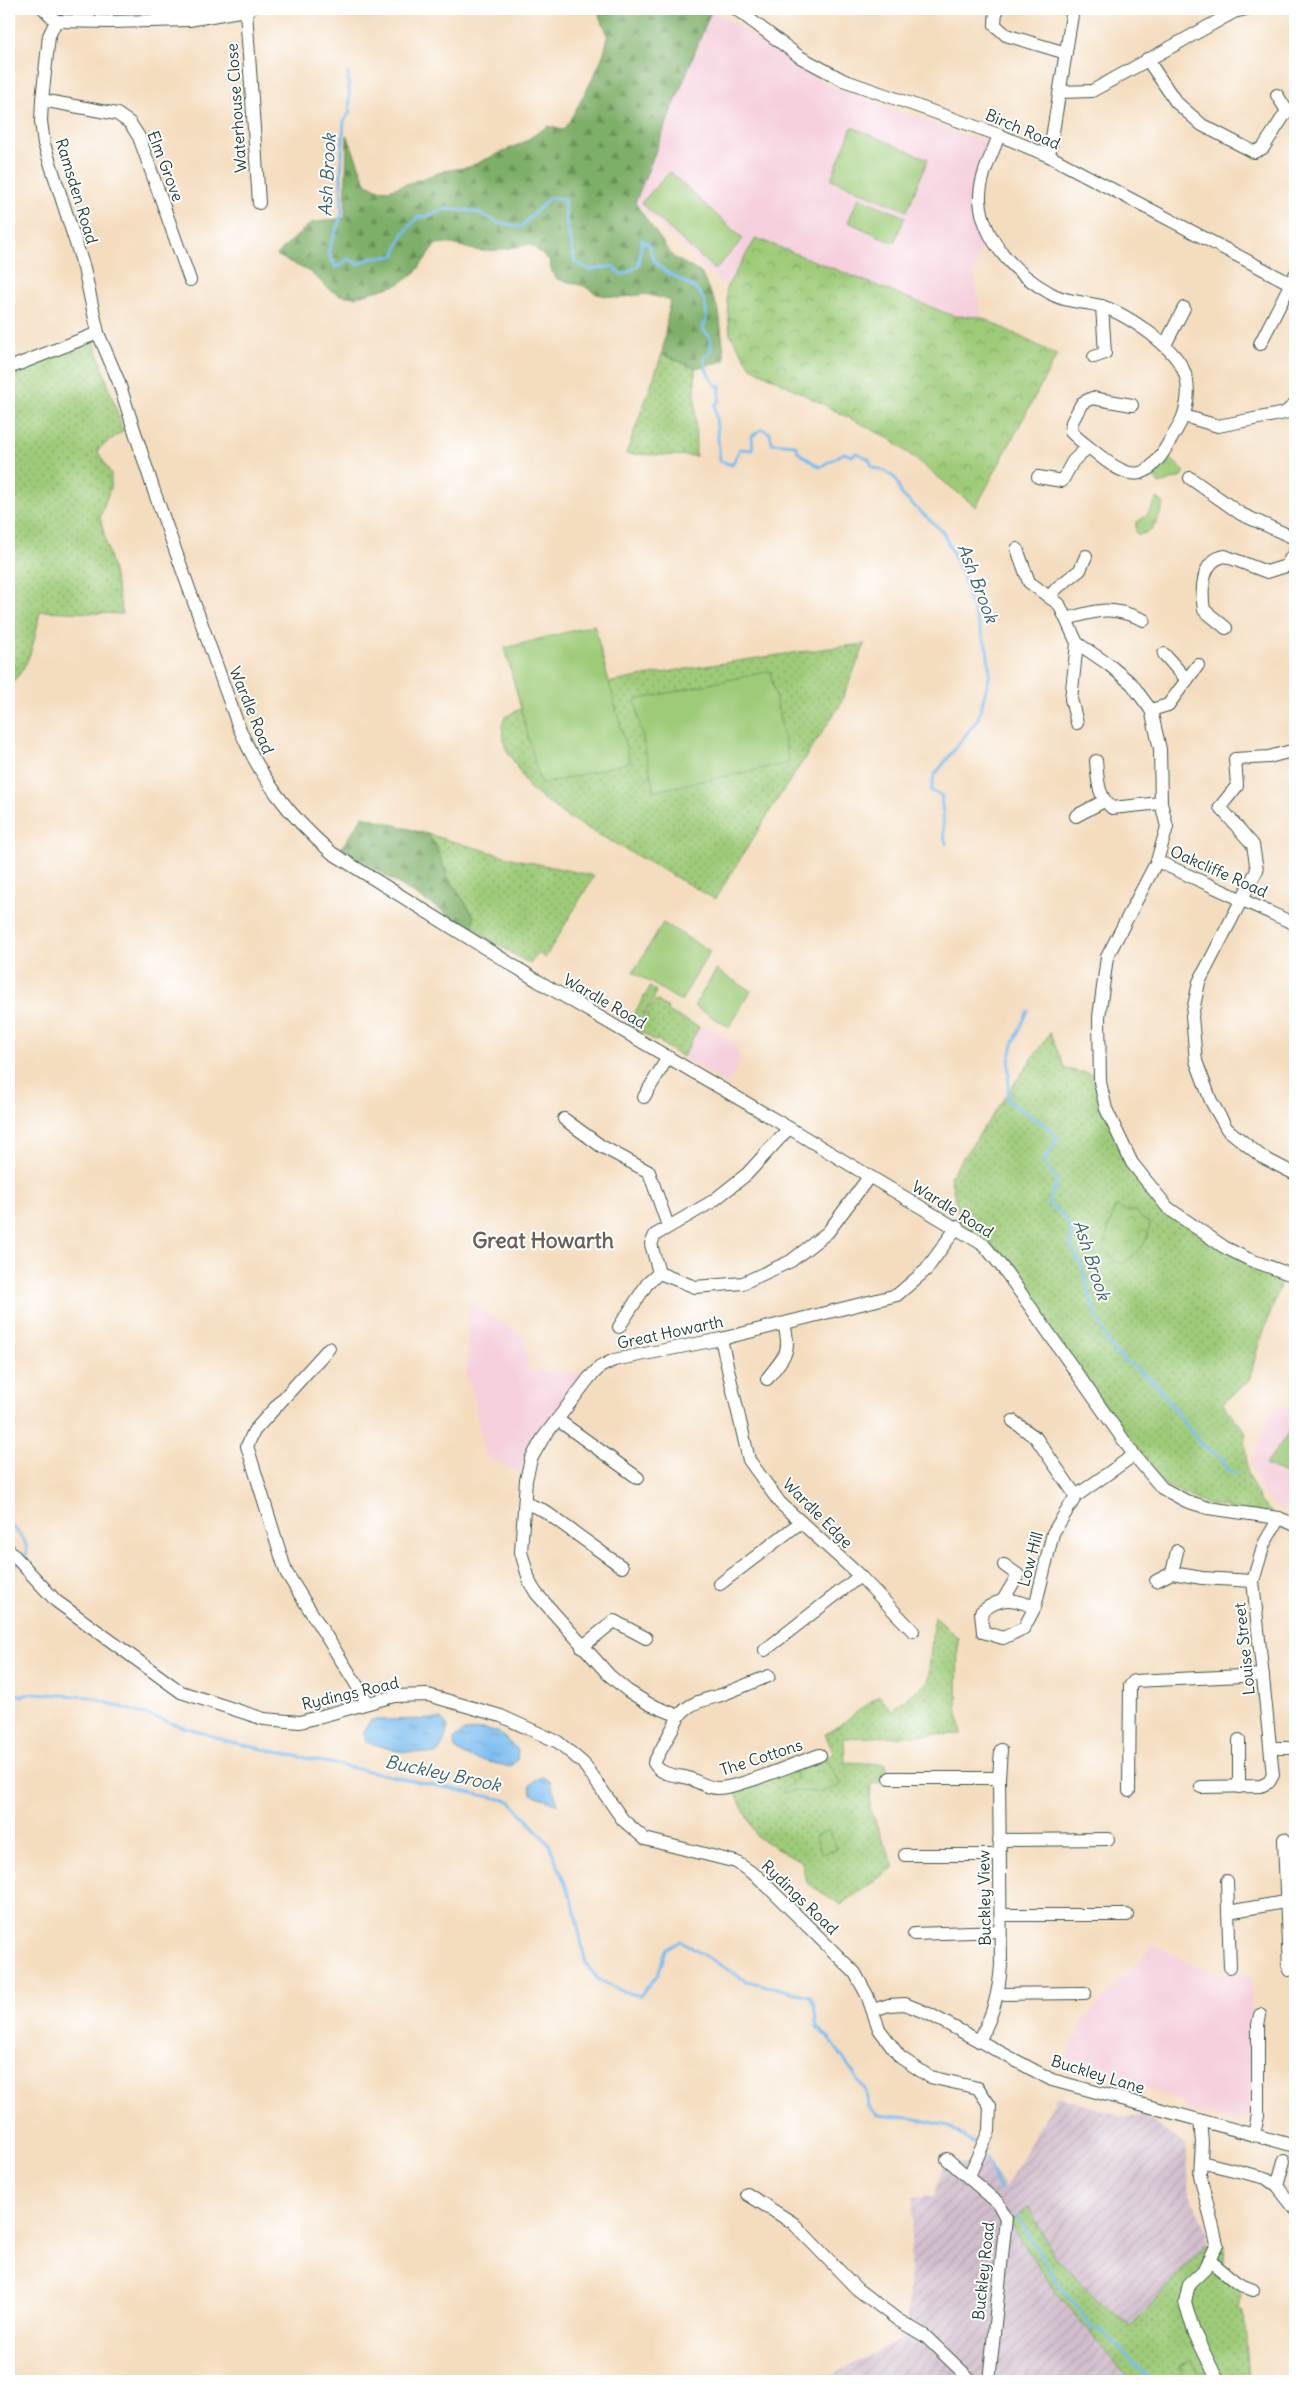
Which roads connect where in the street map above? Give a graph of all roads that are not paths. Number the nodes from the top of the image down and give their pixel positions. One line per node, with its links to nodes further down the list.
1 (44, 9): 7 (street)
2 (736, 9): 14 (street, Birch Road)
3 (996, 9): 8 (street)
4 (1073, 9): 8 (street)
5 (1246, 9): 9 (street)
6 (248, 10): 7 (street); 16 (street, Waterhouse Close)
7 (56, 21): 12 (street, Ramsden Road)
8 (1066, 53): 10 (street)
9 (1147, 59): 10 (street); 13 (street)
10 (1060, 92): 15 (street)
11 (1277, 95): 13 (street)
12 (42, 100): 17 (street, Elm Grove); 21 (street, Ramsden Road)
13 (1291, 110)
14 (999, 135): 15 (street, Birch Road); 19 (street)
15 (1049, 156): 18 (street, Birch Road)
16 (259, 203)
17 (190, 280)
18 (1294, 282): 22 (street)
19 (1102, 306): 23 (street); 24 (street)
20 (1184, 308): 23 (street)
21 (98, 331): 25 (street); 54 (street, Wardle Road)
22 (1260, 344)
23 (1166, 345): 28 (street)
24 (1094, 357)
25 (9, 368)
26 (1295, 404): 28 (street)
27 (1132, 405): 29 (street)
28 (1184, 416): 29 (street)
29 (1088, 447): 30 (street)
30 (1038, 477)
31 (1190, 478): 32 (street)
32 (1294, 539)
33 (1017, 549): 36 (street)
34 (1295, 551): 39 (street)
35 (1086, 556): 36 (street)
36 (1049, 597): 37 (street)
37 (1067, 619): 38 (street); 40 (street)
38 (1144, 620)
39 (1226, 628)
40 (1076, 644): 44 (street); 45 (street)
41 (1164, 654): 43 (street)
42 (1198, 666): 43 (street)
43 (1187, 680): 44 (street)
44 (1151, 710): 49 (street)
45 (1077, 724)
46 (1295, 750): 52 (street)
47 (1096, 761): 48 (street)
48 (1104, 801): 49 (street); 50 (street)
49 (1161, 803): 51 (street)
50 (1076, 816)
51 (1157, 861): 52 (street, Oakcliffe Road); 63 (street)
52 (1242, 899): 53 (street, Oakcliffe Road); 58 (street)
53 (1295, 924)
54 (668, 1057): 55 (street); 57 (street, Wardle Road)
55 (644, 1097)
56 (564, 1119): 60 (street)
57 (789, 1128): 59 (street, Wardle Road); 60 (street)
58 (1295, 1174)
59 (869, 1176): 61 (street, Wardle Road); 62 (street)
60 (668, 1226): 62 (street)
61 (956, 1227): 64 (street, Great Howarth); 71 (street, Wardle Road)
62 (659, 1273): 65 (street)
63 (1295, 1276)
64 (784, 1324): 66 (street, Great Howarth); 68 (street)
65 (619, 1327)
66 (721, 1339): 69 (street, Great Howarth); 76 (street, Wardle Edge)
67 (330, 1348): 95 (street)
68 (767, 1379)
69 (558, 1420): 72 (street); 74 (street, Great Howarth)
70 (1014, 1421): 73 (street)
71 (1134, 1455): 73 (street, Low Hill); 75 (street, Wardle Road)
72 (638, 1478)
73 (1076, 1496): 88 (street, Low Hill)
74 (525, 1503): 81 (street); 91 (street, Great Howarth)
75 (1279, 1518): 77 (street, Wardle Road); 85 (street, Louise Street)
76 (801, 1522): 83 (street, Wardle Edge); 86 (street)
77 (1295, 1525)
78 (1177, 1551): 82 (street)
79 (16, 1558): 95 (street, Rydings Road)
80 (1004, 1565): 87 (street)
81 (622, 1567)
82 (1172, 1573): 84 (street); 85 (street)
83 (860, 1576): 89 (street, Wardle Edge); 92 (street)
84 (1156, 1581)
85 (1253, 1581): 93 (street, Louise Street)
86 (720, 1584)
87 (1003, 1600): 88 (street, Low Hill); 88 (street, Low Hill)
88 (1035, 1607)
89 (913, 1631)
90 (646, 1638): 91 (street)
91 (582, 1647): 96 (street, Great Howarth)
92 (765, 1650)
93 (1263, 1675): 98 (street, Louise Street); 106 (street)
94 (769, 1676): 96 (street)
95 (368, 1703): 123 (street, Rydings Road)
96 (679, 1716): 101 (street, The Cottons)
97 (1239, 1740): 105 (street)
98 (1271, 1748): 99 (street); 105 (street, Louise Street)
99 (1295, 1748)
100 (1001, 1750): 103 (street, Buckley View)
101 (820, 1754)
102 (890, 1778): 103 (street)
103 (999, 1778): 109 (street, Buckley View)
104 (1201, 1787): 105 (street)
105 (1239, 1787)
106 (1129, 1791)
107 (1108, 1839): 109 (street)
108 (1284, 1839): 113 (street)
109 (999, 1840): 111 (street, Buckley View)
110 (905, 1855): 111 (street)
111 (999, 1855): 115 (street, Buckley View)
112 (1227, 1881): 114 (street)
113 (1291, 1901): 114 (street); 120 (street)
114 (1228, 1912): 119 (street)
115 (1001, 1915): 116 (street); 117 (street, Buckley View)
116 (1127, 1915)
117 (1000, 1931): 118 (street); 121 (street, Buckley View)
118 (914, 1934)
119 (1230, 1967)
120 (1289, 1970)
121 (999, 1994): 122 (street); 125 (street, Buckley View)
122 (1085, 1994)
123 (873, 2010): 125 (street, Buckley Lane); 132 (street, Rydings Road)
124 (1260, 2015): 127 (street)
125 (979, 2040): 126 (street, Buckley Lane)
126 (1200, 2120): 127 (street, Buckley Lane); 131 (street)
127 (1254, 2135): 128 (street, Buckley Lane)
128 (1295, 2146)
129 (947, 2159): 132 (street, Buckley Road)
130 (1284, 2161): 133 (street)
131 (1201, 2162): 133 (street); 136 (street)
132 (969, 2176): 139 (street, Buckley Road)
133 (1277, 2186): 135 (street)
134 (747, 2194): 138 (street)
135 (1295, 2209)
136 (1209, 2260): 137 (street); 140 (street)
137 (1253, 2290)
138 (972, 2381)
139 (989, 2381)
140 (1218, 2381)

